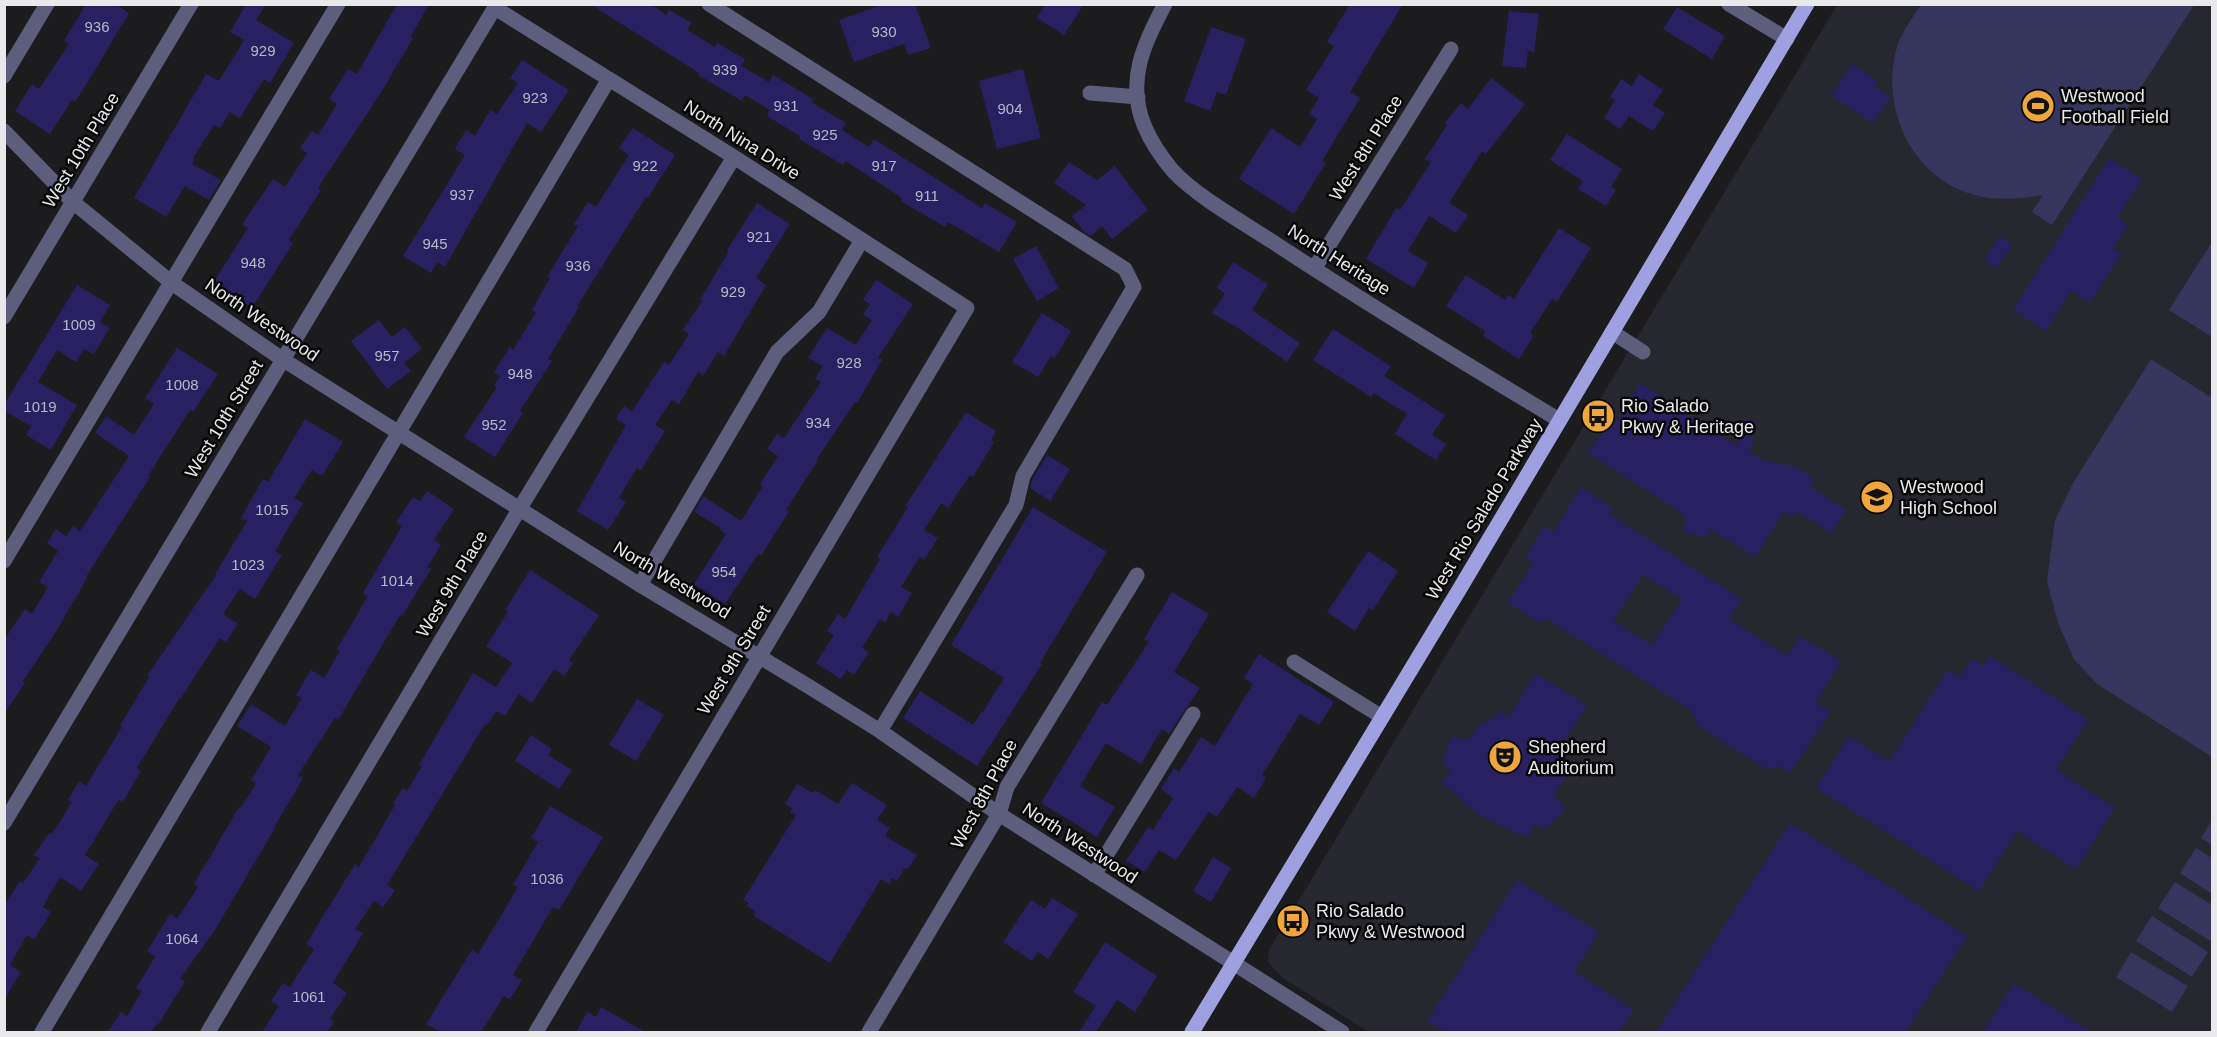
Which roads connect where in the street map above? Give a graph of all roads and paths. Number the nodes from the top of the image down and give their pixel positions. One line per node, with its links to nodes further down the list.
1 (47, 4): 11 (street)
2 (191, 4): 17 (street, West 10th Place)
3 (338, 4): 20 (street)
4 (709, 4): 36 (street)
5 (1165, 4): 14 (street, North Heritage)
6 (1729, 4): 9 (street)
7 (1807, 4): 9 (main road, West Rio Salado Parkway)
8 (496, 6): 12 (street, North Nina Drive); 25 (street, West 10th Street)
9 (1787, 39): 23 (main road, West Rio Salado Parkway)
10 (1451, 49): 19 (street, West 8th Place)
11 (4, 76)
12 (609, 79): 16 (street, North Nina Drive); 27 (street)
13 (1090, 93): 14 (street)
14 (1138, 97): 19 (street, North Heritage)
15 (4, 131): 17 (street, North Westwood)
16 (734, 157): 18 (street, North Nina Drive); 28 (street, West 9th Place)
17 (73, 202): 20 (street, North Westwood); 22 (street, West 10th Place)
18 (862, 240): 21 (street, North Nina Drive); 31 (street)
19 (1314, 269): 26 (street, North Heritage)
20 (172, 283): 25 (street, North Westwood); 29 (street)
21 (967, 308): 32 (street, West 9th Street)
22 (4, 317)
23 (1612, 332): 24 (street); 26 (main road, West Rio Salado Parkway)
24 (1643, 352)
25 (282, 359): 27 (street, North Westwood); 38 (street, West 10th Street)
26 (1559, 420): 35 (main road, West Rio Salado Parkway)
27 (399, 432): 28 (street, North Westwood); 41 (street)
28 (520, 508): 31 (street, North Westwood); 42 (street, West 9th Place)
29 (4, 561)
30 (1137, 575): 37 (street, West 8th Place)
31 (639, 585): 32 (street, North Westwood)
32 (760, 655): 36 (street, North Westwood); 43 (street, West 9th Street)
33 (1294, 662): 35 (street)
34 (1193, 714): 39 (street)
35 (1382, 717): 40 (main road, West Rio Salado Parkway)
36 (880, 732): 37 (street, North Westwood)
37 (999, 814): 39 (street, North Westwood); 44 (street, West 8th Place)
38 (4, 823)
39 (1094, 874): 40 (street, North Westwood)
40 (1233, 964): 45 (main road, West Rio Salado Parkway); 46 (street, North Westwood)
41 (42, 1032)
42 (208, 1032)
43 (536, 1032)
44 (869, 1032)
45 (1192, 1032)
46 (1342, 1032)

